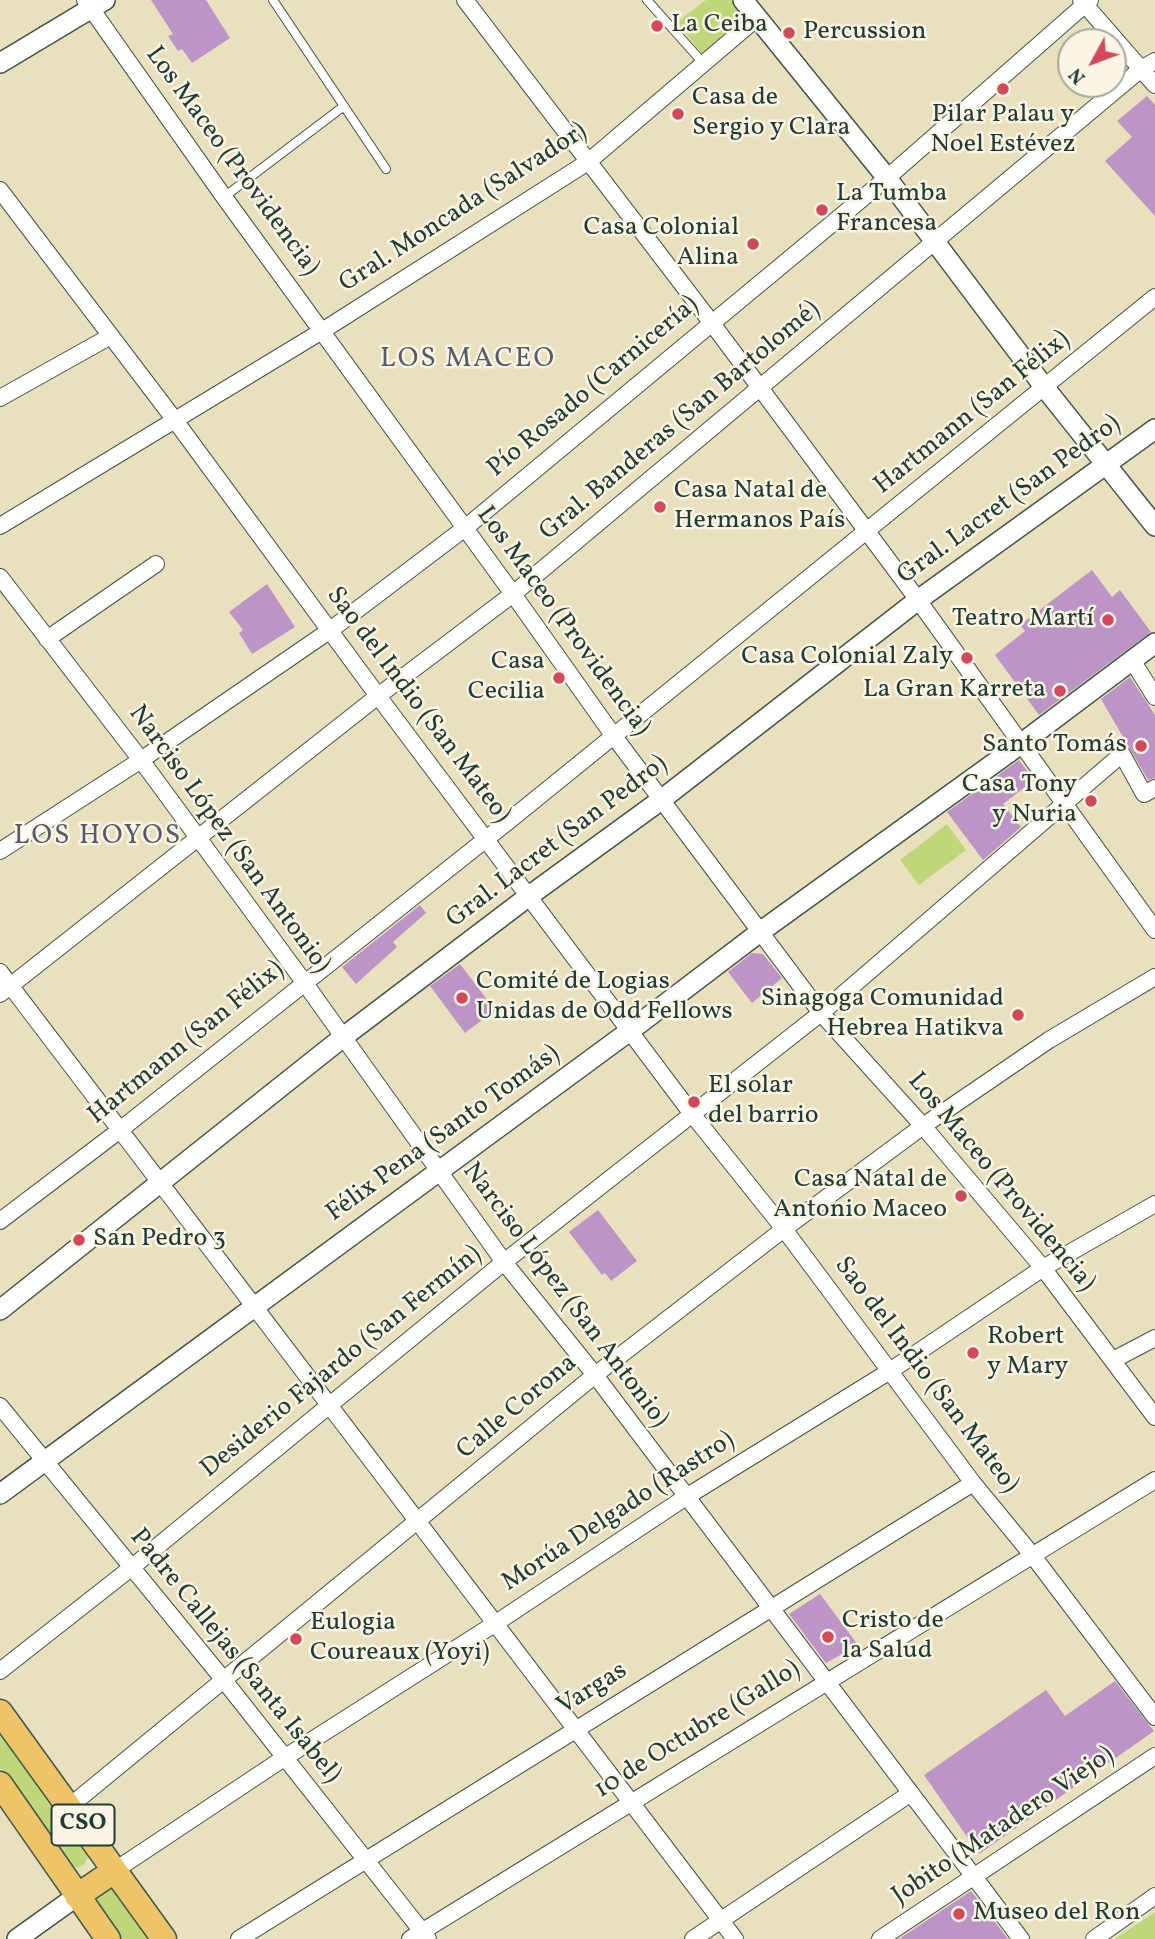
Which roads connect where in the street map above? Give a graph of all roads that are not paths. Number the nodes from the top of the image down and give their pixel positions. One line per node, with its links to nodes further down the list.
1 (273, 0): 12 (lane)
2 (465, 0): 13 (street)
3 (647, 0): 9 (lane)
4 (743, 0): 7 (street)
5 (1085, 2): 10 (street); 15 (street, Pío Rosado (Carnicería))
6 (94, 3): 8 (street); 17 (street, Los Maceo (Providencia))
7 (757, 18): 9 (street, Gral. Moncada (Salvador)); 15 (street)
8 (0, 64)
9 (704, 64): 13 (street, Gral. Moncada (Salvador))
10 (1148, 65): 11 (street); 18 (street, Gral. Banderas (San Bartolomé))
11 (1155, 85)
12 (344, 106): 14 (lane); 17 (lane)
13 (588, 162): 20 (street); 21 (street, Gral. Moncada (Salvador))
14 (386, 169)
15 (887, 178): 18 (street); 20 (street, Pío Rosado (Carnicería))
16 (0, 190): 22 (street, Sao del Indio (San Mateo))
17 (223, 197): 21 (street, Los Maceo (Providencia))
18 (936, 243): 23 (street); 24 (street, Gral. Banderas (San Bartolomé))
19 (1155, 297): 23 (street, Hartmann (San Félix))
20 (711, 322): 24 (street); 31 (street, Pío Rosado (Carnicería))
21 (322, 331): 26 (street, Gral. Moncada (Salvador)); 31 (street, Los Maceo (Providencia))
22 (109, 337): 25 (street); 26 (street, Sao del Indio (San Mateo))
23 (1045, 388): 28 (street); 32 (street, Hartmann (San Félix))
24 (759, 389): 32 (street); 35 (street, Gral. Banderas (San Bartolomé))
25 (0, 398)
26 (174, 419): 29 (street, Gral. Moncada (Salvador)); 37 (street, Sao del Indio (San Mateo))
27 (1155, 429): 28 (street, Gral. Lacret (San Pedro))
28 (1107, 464): 30 (street); 36 (street, Gral. Lacret (San Pedro))
29 (0, 526)
30 (1155, 526)
31 (464, 528): 35 (street, Los Maceo (Providencia)); 37 (street, Pío Rosado (Carnicería))
32 (866, 531): 36 (street); 43 (street, Hartmann (San Félix))
33 (156, 564): 38 (street)
34 (0, 577): 38 (street, Narciso López (San Antonio))
35 (513, 594): 41 (street, Gral. Banderas (San Bartolomé)); 43 (street, Los Maceo (Providencia))
36 (918, 600): 44 (street); 47 (street, Gral. Lacret (San Pedro))
37 (329, 631): 41 (street, Sao del Indio (San Mateo)); 45 (street, Pío Rosado (Carnicería))
38 (47, 639): 45 (street, Narciso López (San Antonio))
39 (1155, 643): 40 (street, Félix Pena (Santo Tomás))
40 (1132, 660): 42 (street); 44 (street, Félix Pena (Santo Tomás))
41 (378, 696): 49 (street, Sao del Indio (San Mateo)); 50 (street, Gral. Banderas (San Bartolomé))
42 (1155, 697)
43 (613, 735): 47 (street, Los Maceo (Providencia)); 49 (street, Hartmann (San Félix))
44 (1022, 743): 48 (street); 54 (street, Félix Pena (Santo Tomás))
45 (141, 760): 50 (street, Narciso López (San Antonio)); 51 (street, Pío Rosado (Carnicería))
46 (1155, 788): 48 (street, Desiderio Fajardo (San Fermín))
47 (661, 800): 52 (street, Gral. Lacret (San Pedro)); 54 (street, Los Maceo (Providencia))
48 (1064, 802): 53 (street); 59 (street, Desiderio Fajardo (San Fermín))
49 (486, 838): 52 (street, Sao del Indio (San Mateo)); 57 (street, Hartmann (San Félix))
50 (198, 840): 57 (street, Narciso López (San Antonio)); 58 (street, Gral. Banderas (San Bartolomé))
51 (0, 851)
52 (529, 896): 60 (street, Sao del Indio (San Mateo)); 61 (street, Gral. Lacret (San Pedro))
53 (1155, 930)
54 (760, 932): 59 (street, Los Maceo (Providencia)); 60 (street, Félix Pena (Santo Tomás))
55 (0, 972): 58 (street)
56 (1155, 977): 63 (street, Calle Corona)
57 (304, 982): 61 (street, Narciso López (San Antonio)); 64 (street, Hartmann (San Félix))
58 (5, 990): 64 (street)
59 (821, 1013): 62 (street, Desiderio Fajardo (San Fermín)); 63 (street, Los Maceo (Providencia))
60 (631, 1030): 62 (street, Sao del Indio (San Mateo)); 65 (street, Félix Pena (Santo Tomás))
61 (342, 1038): 65 (street, Narciso López (San Antonio)); 66 (street, Gral. Lacret (San Pedro))
62 (692, 1114): 69 (street, Sao del Indio (San Mateo)); 70 (street, Desiderio Fajardo (San Fermín))
63 (923, 1126): 69 (street, Calle Corona); 71 (street, Los Maceo (Providencia))
64 (120, 1130): 66 (street); 68 (street, Hartmann (San Félix))
65 (438, 1171): 70 (street, Narciso López (San Antonio)); 72 (street, Félix Pena (Santo Tomás))
66 (162, 1183): 72 (street); 73 (street, Gral. Lacret (San Pedro))
67 (1155, 1203): 71 (street, Morúa Delgado (Rastro))
68 (0, 1221)
69 (784, 1229): 76 (street, Sao del Indio (San Mateo)); 77 (street, Calle Corona)
70 (504, 1262): 77 (street, Narciso López (San Antonio)); 79 (street, Desiderio Fajardo (San Fermín))
71 (1043, 1268): 75 (street, Los Maceo (Providencia)); 76 (street, Morúa Delgado (Rastro))
72 (254, 1307): 79 (street); 81 (street, Félix Pena (Santo Tomás))
73 (0, 1310)
74 (1155, 1338): 75 (street)
75 (1113, 1360): 80 (street, Los Maceo (Providencia))
76 (890, 1371): 83 (street, Sao del Indio (San Mateo)); 85 (street, Morúa Delgado (Rastro))
77 (595, 1375): 85 (street, Narciso López (San Antonio)); 86 (street, Calle Corona)
78 (0, 1406): 81 (street, Padre Callejas (Santa Isabel))
79 (327, 1406): 86 (street); 88 (street, Desiderio Fajardo (San Fermín))
80 (1155, 1417)
81 (45, 1462): 84 (street, Félix Pena (Santo Tomás)); 88 (street, Padre Callejas (Santa Isabel))
82 (1155, 1480): 87 (street, 10 de Octubre (Gallo))
83 (973, 1483): 87 (street, Sao del Indio (San Mateo)); 89 (street, Vargas)
84 (0, 1494)
85 (686, 1497): 89 (street, Narciso López (San Antonio)); 90 (street, Morúa Delgado (Rastro))
86 (418, 1522): 90 (street); 92 (street, Calle Corona)
87 (1033, 1556): 93 (street, 10 de Octubre (Gallo)); 95 (street, Sao del Indio (San Mateo))
88 (131, 1568): 91 (street, Desiderio Fajardo (San Fermín)); 92 (street, Padre Callejas (Santa Isabel))
89 (769, 1607): 93 (street, Narciso López (San Antonio)); 96 (street, Vargas)
90 (496, 1623): 96 (street); 98 (street, Morúa Delgado (Rastro))
91 (0, 1671)
92 (223, 1679): 98 (street, Padre Callejas (Santa Isabel)); 102 (street, Calle Corona)
93 (827, 1680): 100 (street, Narciso López (San Antonio)); 101 (street, 10 de Octubre (Gallo))
94 (0, 1712): 102 (main road, CSO)
95 (1155, 1717)
96 (575, 1730): 101 (street); 103 (street, Vargas)
97 (1155, 1756): 105 (street, Jobito (Matadero Viejo))
98 (284, 1758): 103 (street, Padre Callejas (Santa Isabel)); 104 (street, Morúa Delgado (Rastro))
99 (0, 1784): 106 (main road, CSO)
100 (911, 1793): 105 (street, Narciso López (San Antonio)); 108 (street)
101 (630, 1802): 108 (street); 109 (street, 10 de Octubre (Gallo))
102 (70, 1806): 104 (main road, CSO)
103 (365, 1859): 109 (street, Padre Callejas (Santa Isabel)); 113 (street, Vargas)
104 (114, 1871): 106 (main road); 112 (main road, CSO)
105 (974, 1874): 116 (street, Jobito (Matadero Viejo)); 117 (street, Narciso López (San Antonio))
106 (77, 1896): 110 (street); 111 (main road, CSO)
107 (1155, 1896): 118 (street)
108 (721, 1920): 114 (street); 115 (street)
109 (420, 1937)
110 (17, 1939)
111 (108, 1939)
112 (164, 1939)
113 (239, 1939)
114 (693, 1939)
115 (735, 1939)
116 (880, 1939)
117 (1021, 1939)
118 (1094, 1939)

